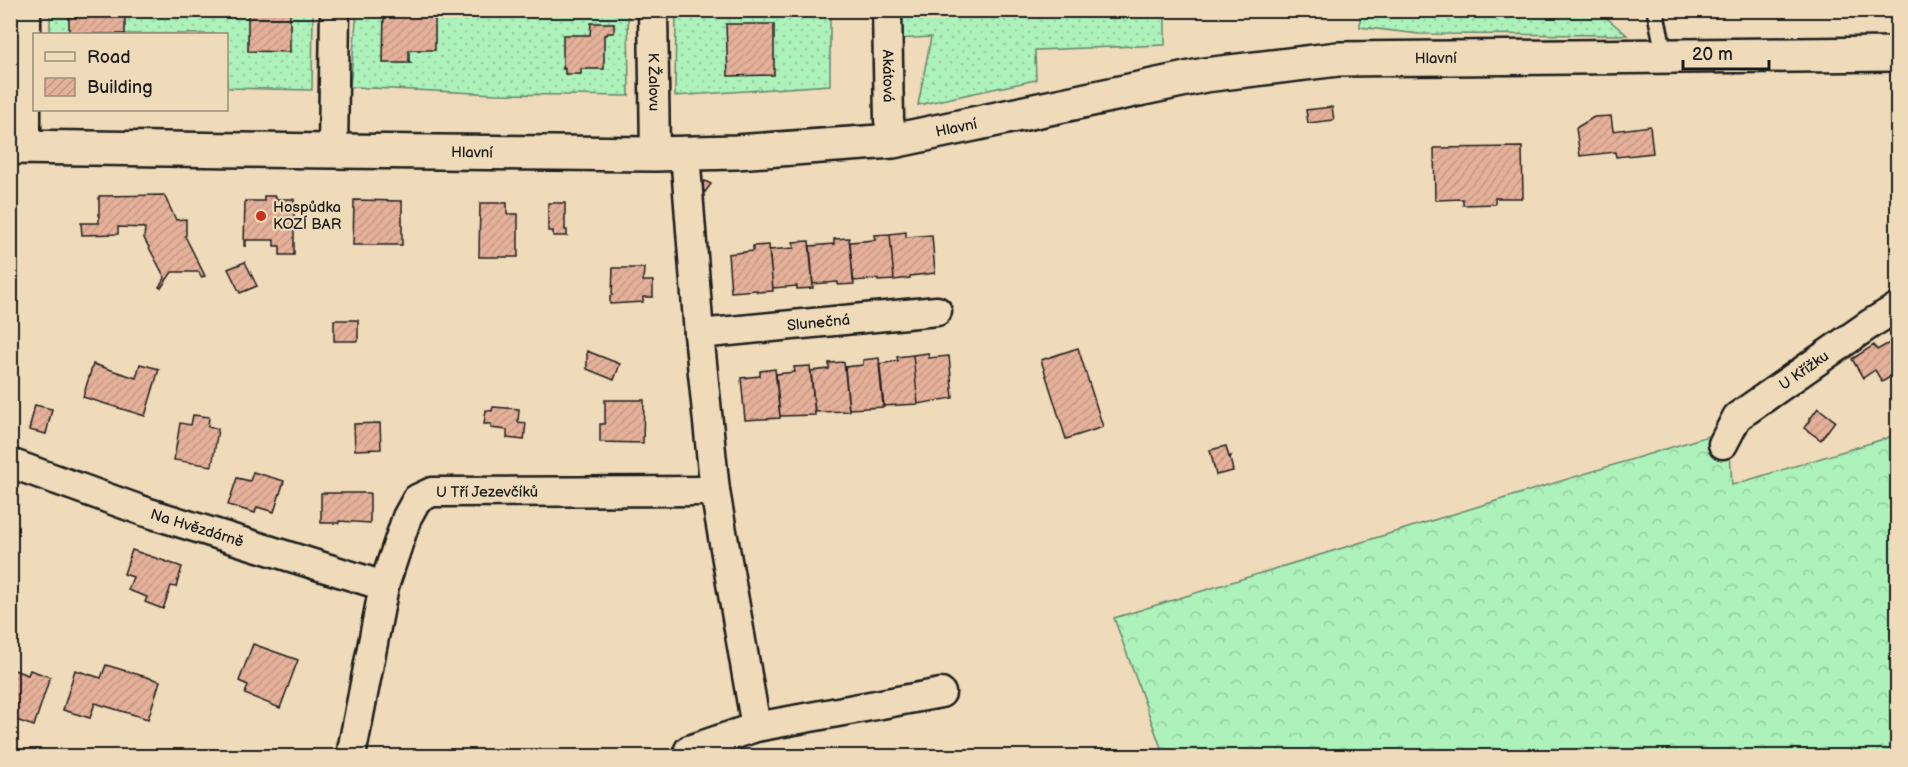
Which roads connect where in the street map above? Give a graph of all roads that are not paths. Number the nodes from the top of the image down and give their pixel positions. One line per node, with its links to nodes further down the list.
1 (26, 10): 9 (street)
2 (335, 10): 10 (street)
3 (653, 10): 11 (street, K Žalovu)
4 (886, 10): 8 (street, Akátová)
5 (1655, 10): 7 (lane)
6 (1898, 54): 7 (street, Hlavní)
7 (1665, 57): 8 (street, Hlavní)
8 (893, 141): 11 (street, Hlavní)
9 (18, 147): 10 (street, Hlavní)
10 (333, 151): 11 (street, Hlavní)
11 (670, 153): 14 (street)
12 (1898, 307): 15 (street, U Křížku)
13 (937, 311): 14 (street, Slunečná)
14 (699, 334): 17 (street)
15 (1723, 444)
16 (10, 463): 18 (street, Na Hvězdárně)
17 (715, 491): 18 (street, U Tří Jezevčíků); 20 (street)
18 (384, 586): 22 (street, U Tří Jezevčíků)
19 (941, 693): 20 (street)
20 (756, 727): 21 (street)
21 (689, 750)
22 (351, 756)

